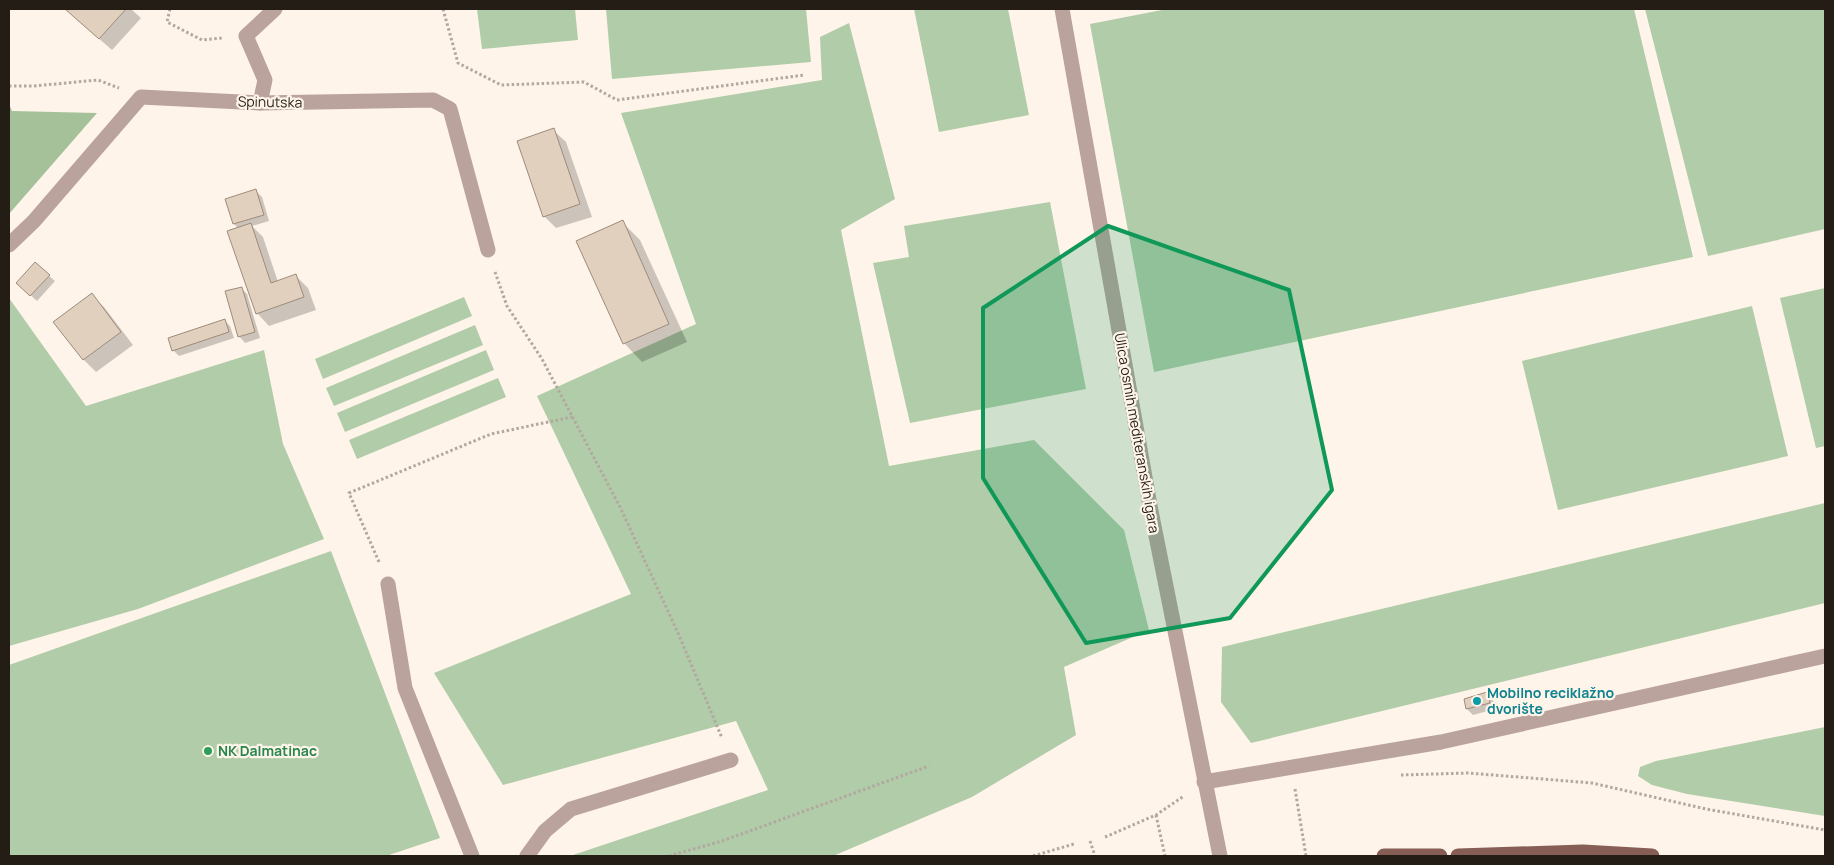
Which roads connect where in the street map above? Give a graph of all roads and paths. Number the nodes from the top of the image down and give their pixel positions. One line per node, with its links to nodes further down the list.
1 (170, 9): 5 (path)
2 (275, 9): 5 (street)
3 (443, 9): 6 (path)
4 (1062, 9): 18 (street, Ulica osmih mediteranskih igara)
5 (246, 36): 9 (street)
6 (804, 75)
7 (9, 86): 8 (path)
8 (141, 97): 9 (street, Spinutska); 10 (street)
9 (260, 103): 11 (street, Spinutska)
10 (9, 245)
11 (488, 250): 12 (path)
12 (572, 417): 13 (path); 15 (path)
13 (388, 584): 25 (street)
14 (1825, 656): 18 (street)
15 (731, 760): 26 (street)
16 (929, 766): 27 (path)
17 (1400, 775): 21 (path)
18 (1204, 782): 20 (path); 31 (street, Ulica osmih mediteranskih igara)
19 (1295, 788): 32 (path)
20 (1156, 815): 22 (path); 30 (path)
21 (1825, 830)
22 (1105, 837)
23 (1090, 841): 29 (path)
24 (1074, 844): 28 (path)
25 (472, 856)
26 (527, 856)
27 (669, 856)
28 (1033, 856)
29 (1095, 856)
30 (1165, 856)
31 (1220, 856)
32 (1306, 856)
33 (1384, 856): 34 (main road)
34 (1440, 856)
35 (1458, 856): 36 (main road)
36 (1652, 856)

